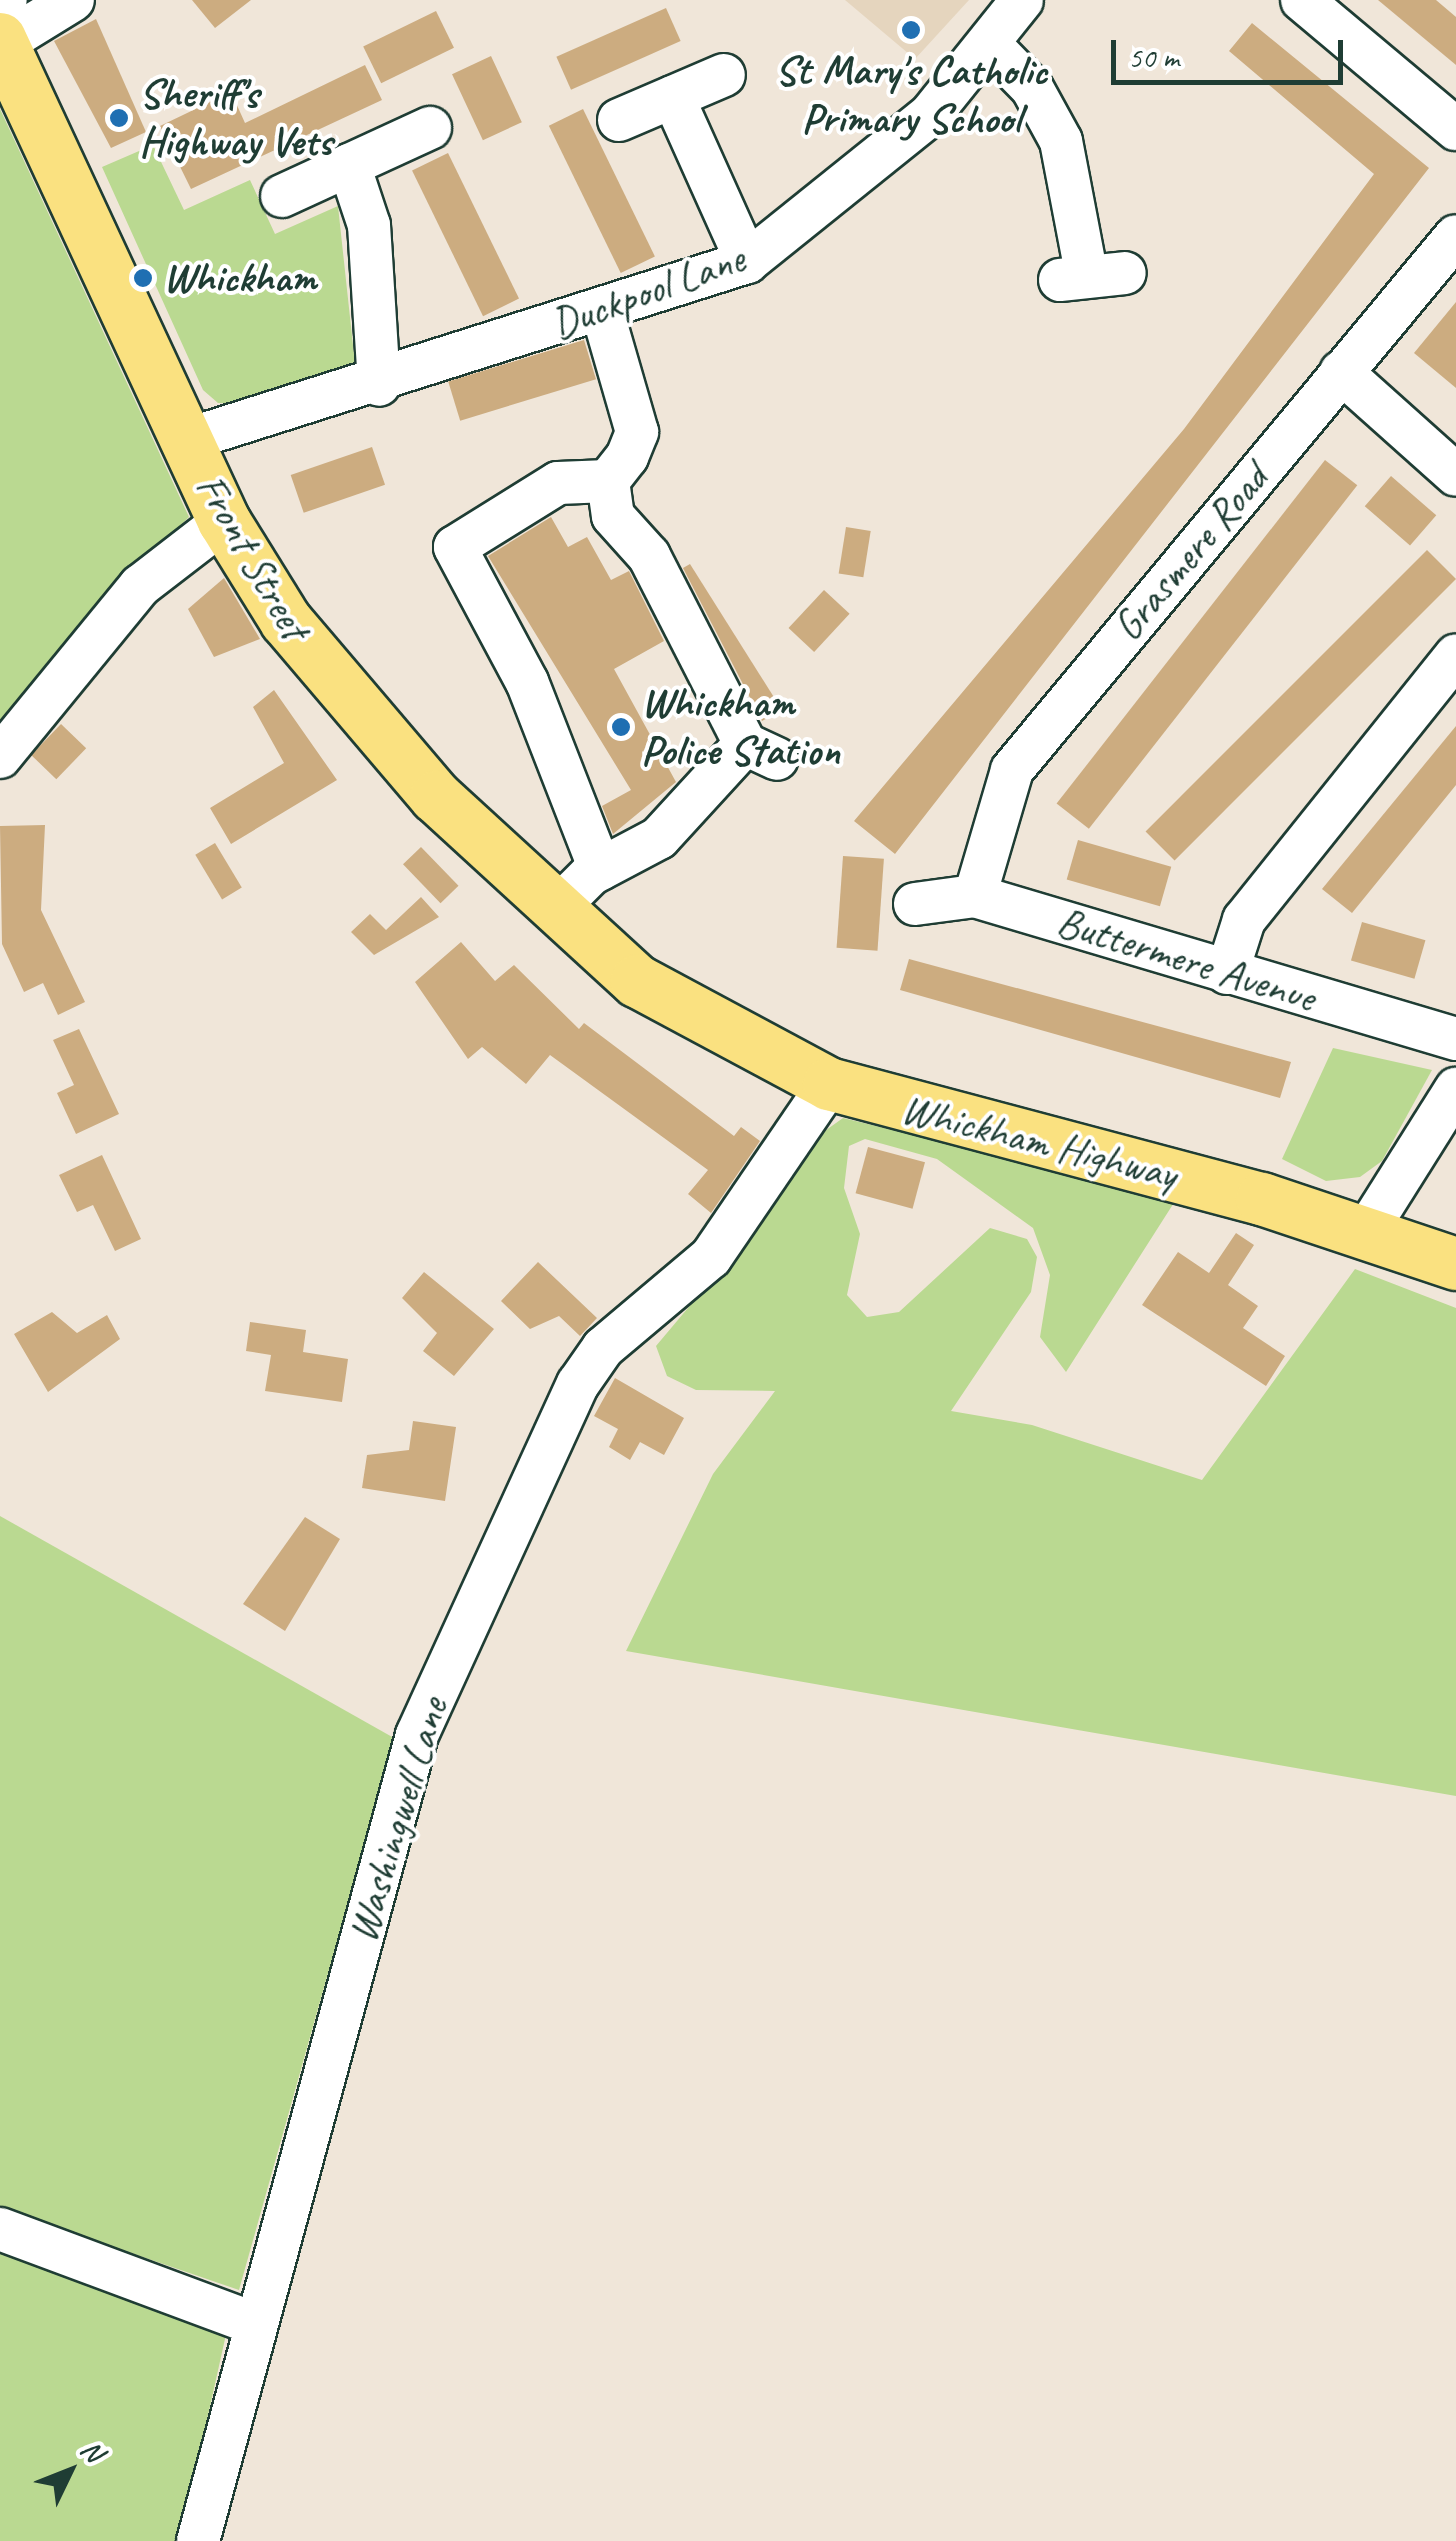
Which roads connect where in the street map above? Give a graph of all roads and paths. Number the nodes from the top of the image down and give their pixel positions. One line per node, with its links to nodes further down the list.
1 (72, 0): 4 (street)
2 (1022, 0): 5 (street, Duckpool Lane)
3 (1302, 0): 10 (street)
4 (2, 22): 19 (main road, Front Street)
5 (990, 45): 14 (street, Duckpool Lane); 15 (street)
6 (724, 76): 7 (street)
7 (673, 97): 8 (street); 14 (street)
8 (619, 120)
9 (430, 128): 11 (street)
10 (1456, 129)
11 (349, 165): 12 (street); 18 (street)
12 (282, 196)
13 (1456, 236): 17 (street, Grasmere Road)
14 (748, 262): 16 (street, Duckpool Lane)
15 (1090, 277)
16 (602, 311): 18 (street, Duckpool Lane); 21 (street)
17 (1342, 372): 20 (street); 26 (street, Grasmere Road)
18 (379, 386): 19 (street, Duckpool Lane)
19 (186, 440): 22 (main road, Front Street)
20 (1456, 475)
21 (608, 481): 25 (street); 25 (street)
22 (224, 521): 24 (street); 28 (main road, Front Street)
23 (1456, 655): 29 (street)
24 (0, 756)
25 (600, 869): 28 (street)
26 (975, 896): 27 (street, Buttermere Avenue); 29 (street, Buttermere Avenue)
27 (915, 904)
28 (554, 911): 30 (main road, Front Street)
29 (1226, 973): 31 (street, Buttermere Avenue)
30 (638, 982): 32 (main road, Whickham Highway)
31 (1456, 1039)
32 (830, 1084): 34 (main road, Whickham Highway); 37 (street, Washingwell Lane)
33 (1456, 1089): 34 (street)
34 (1364, 1235): 35 (main road, Whickham Highway)
35 (1456, 1264)
36 (0, 2229): 37 (street)
37 (256, 2324): 38 (street, Washingwell Lane)
38 (198, 2541)

